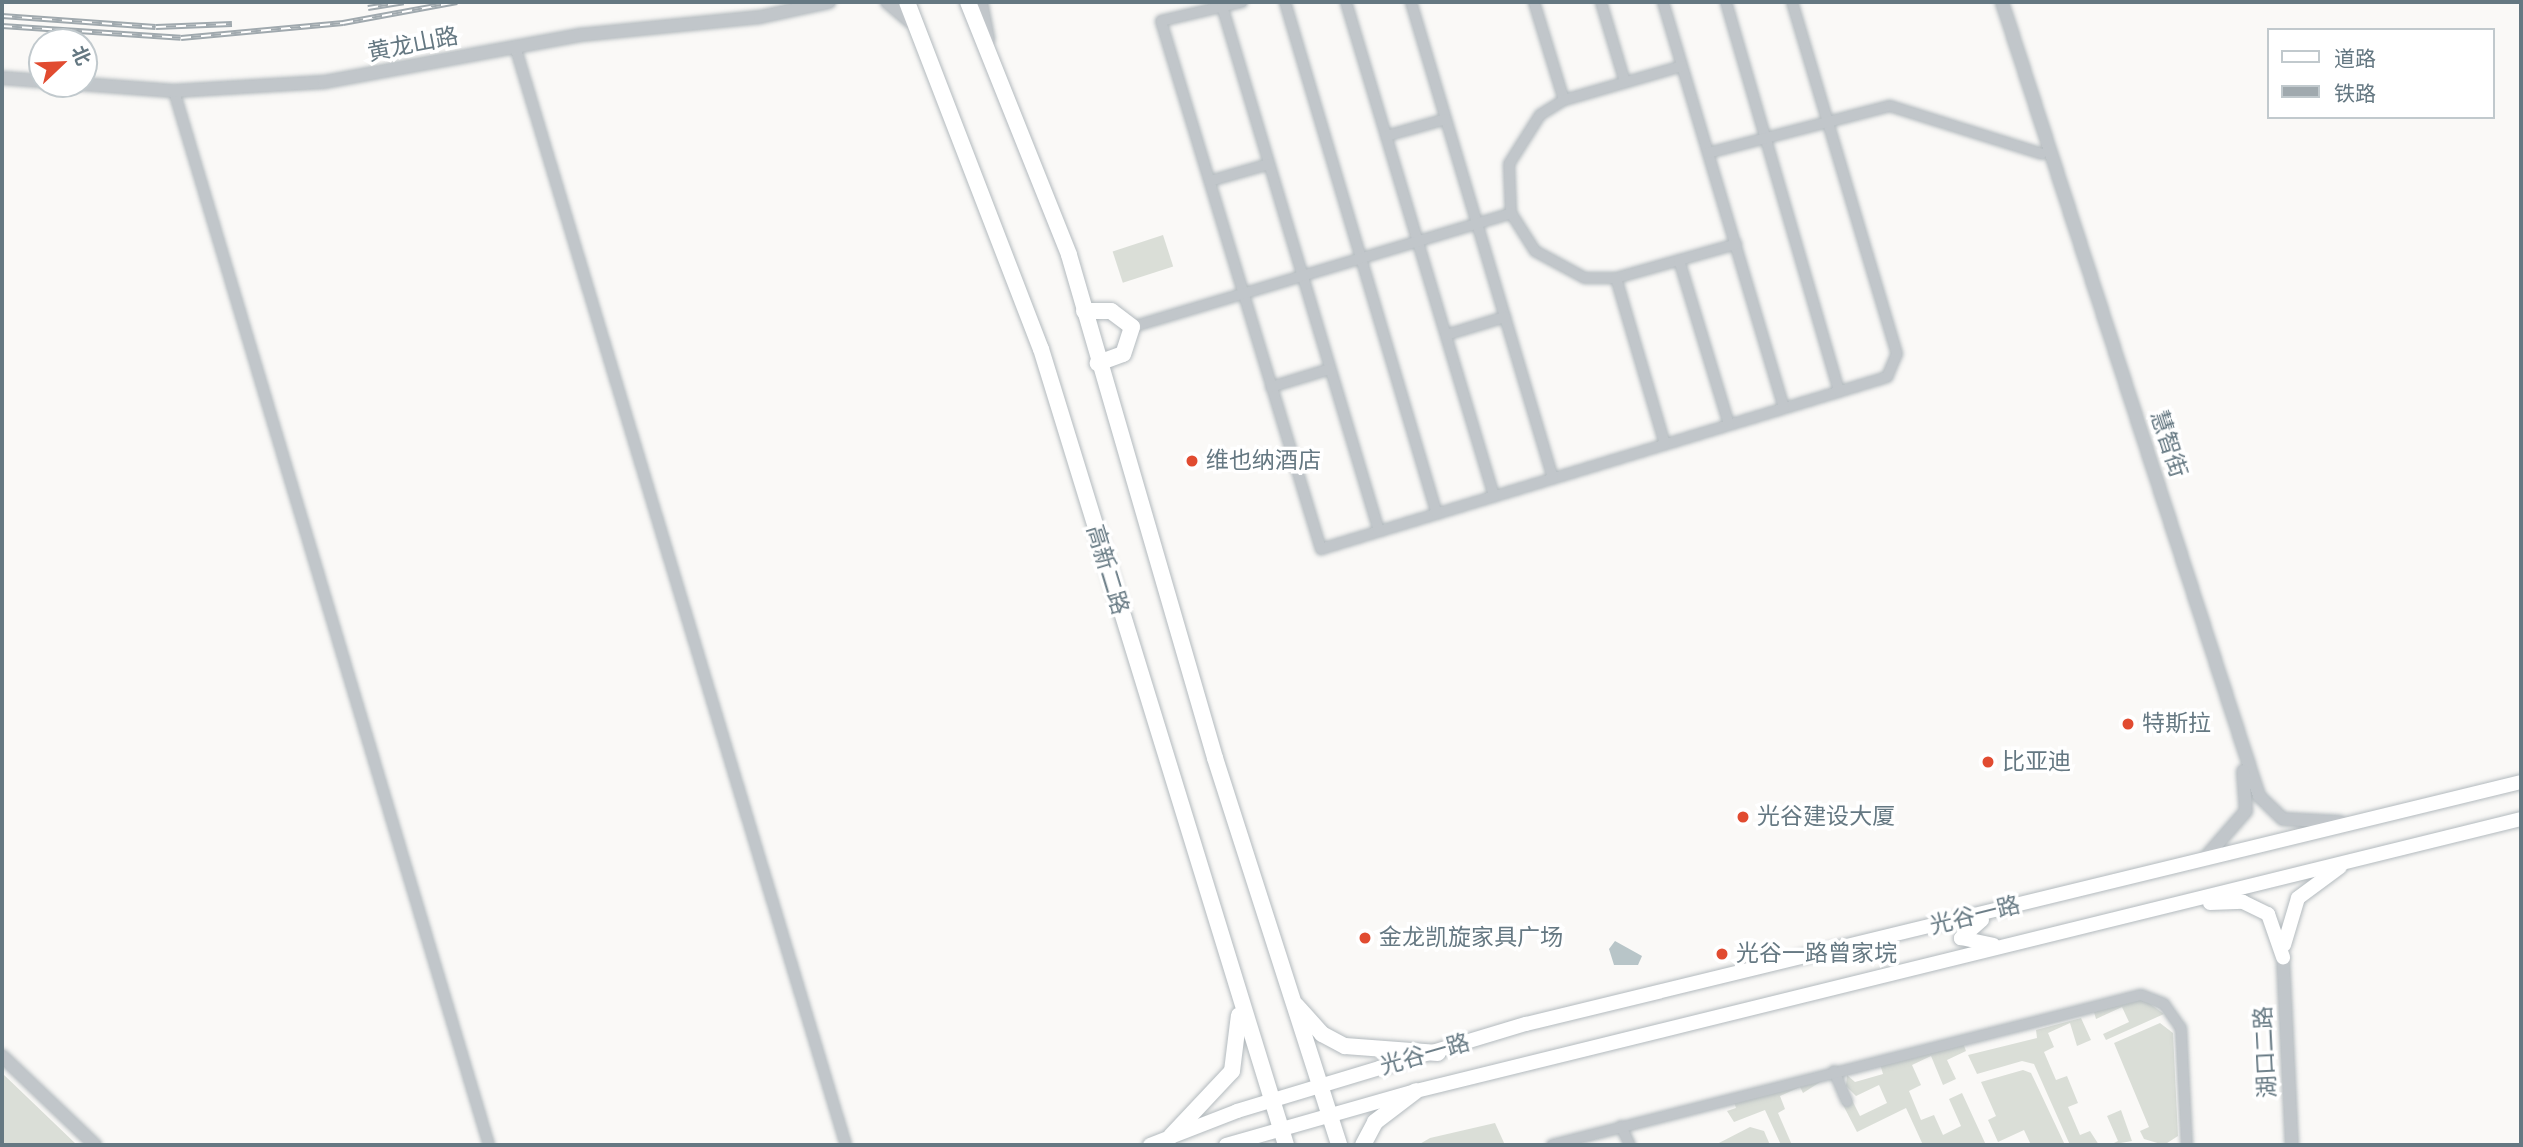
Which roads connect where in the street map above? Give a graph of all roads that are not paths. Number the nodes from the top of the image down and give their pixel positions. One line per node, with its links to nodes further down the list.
1 (829, 2): 19 (street, 黄龙山路)
2 (887, 2): 18 (street)
3 (907, 2): 18 (main road, 高新二路)
4 (968, 2): 20 (main road)
5 (981, 2): 20 (street)
6 (1242, 2): 17 (street)
7 (1285, 2): 38 (street)
8 (1346, 2): 28 (street)
9 (1411, 2): 26 (street)
10 (1534, 2): 25 (street)
11 (1601, 2): 23 (street)
12 (1663, 2): 21 (street)
13 (1726, 2): 29 (street)
14 (1792, 2): 27 (street)
15 (1993, 2): 31 (street, 慧智街)
16 (2002, 2): 60 (street, 慧智街)
17 (1222, 6): 32 (street); 33 (street)
18 (922, 37): 68 (main road, 高新二路)
19 (515, 46): 24 (street, 黄龙山路); 82 (street)
20 (994, 63): 43 (main road)
21 (1682, 66): 23 (street); 30 (street)
22 (2, 78): 24 (street, 黄龙山路)
23 (1625, 82): 25 (street)
24 (174, 91): 81 (street)
25 (1564, 100): 34 (street)
26 (1446, 119): 28 (street); 35 (street)
27 (1827, 119): 29 (street); 31 (street); 50 (street)
28 (1386, 136): 36 (street)
29 (1765, 136): 30 (street); 50 (street)
30 (1708, 153): 37 (street)
31 (2042, 154): 61 (street, 慧智街)
32 (1269, 164): 33 (street); 40 (street)
33 (1210, 181): 42 (street)
34 (1511, 213): 35 (street); 41 (street)
35 (1477, 223): 36 (street); 44 (street)
36 (1418, 241): 38 (street); 46 (street)
37 (1736, 244): 39 (street); 51 (street)
38 (1361, 258): 40 (street); 56 (street)
39 (1679, 260): 41 (street); 52 (street)
40 (1303, 276): 42 (street); 48 (street)
41 (1616, 278): 53 (street)
42 (1243, 293): 45 (street); 49 (street)
43 (1084, 311): 45 (main road); 47 (main road)
44 (1505, 317): 46 (street); 54 (street)
45 (1132, 327): 47 (main road)
46 (1446, 335): 55 (street)
47 (1098, 363): 67 (main road)
48 (1331, 369): 49 (street); 57 (street)
49 (1271, 387): 57 (street)
50 (1839, 392): 51 (street)
51 (1784, 408): 52 (street)
52 (1729, 425): 53 (street)
53 (1665, 444): 54 (street)
54 (1553, 478): 55 (street)
55 (1494, 496): 56 (street)
56 (1437, 514): 57 (street)
57 (1379, 531)
58 (2521, 782): 60 (main road, 光谷一路)
59 (2521, 819): 62 (main road, 光谷一路)
60 (2358, 821): 61 (main road, 光谷一路)
61 (2201, 861): 64 (main road, 光谷一路)
62 (2349, 861): 63 (main road, 光谷一路); 66 (main road)
63 (2179, 905): 65 (main road, 光谷一路); 66 (main road)
64 (2009, 908): 65 (main road); 69 (main road, 光谷一路)
65 (2019, 944): 73 (main road, 光谷一路)
66 (2283, 957): 91 (street, 湖口二路)
67 (1288, 994): 69 (main road); 72 (main road)
68 (1239, 1009): 74 (main road, 高新二路); 79 (main road)
69 (1438, 1053): 72 (main road, 光谷一路)
70 (2, 1056): 80 (street)
71 (1834, 1072): 75 (street); 77 (street); 90 (street)
72 (1317, 1086): 74 (main road, 光谷一路); 76 (main road)
73 (1416, 1091): 76 (main road, 光谷一路); 87 (main road)
74 (1271, 1100): 78 (main road, 高新二路); 79 (main road, 光谷一路)
75 (1847, 1101)
76 (1328, 1115): 78 (main road, 光谷一路); 86 (main road)
77 (1621, 1126): 88 (street); 89 (street)
78 (1280, 1128): 84 (main road, 光谷一路); 85 (main road, 高新二路)
79 (1171, 1136): 83 (main road, 光谷一路)
80 (95, 1145)
81 (489, 1145)
82 (846, 1145)
83 (1150, 1145)
84 (1226, 1145)
85 (1286, 1145)
86 (1339, 1145)
87 (1363, 1145)
88 (1552, 1145)
89 (1630, 1145)
90 (2187, 1145)
91 (2292, 1145)

